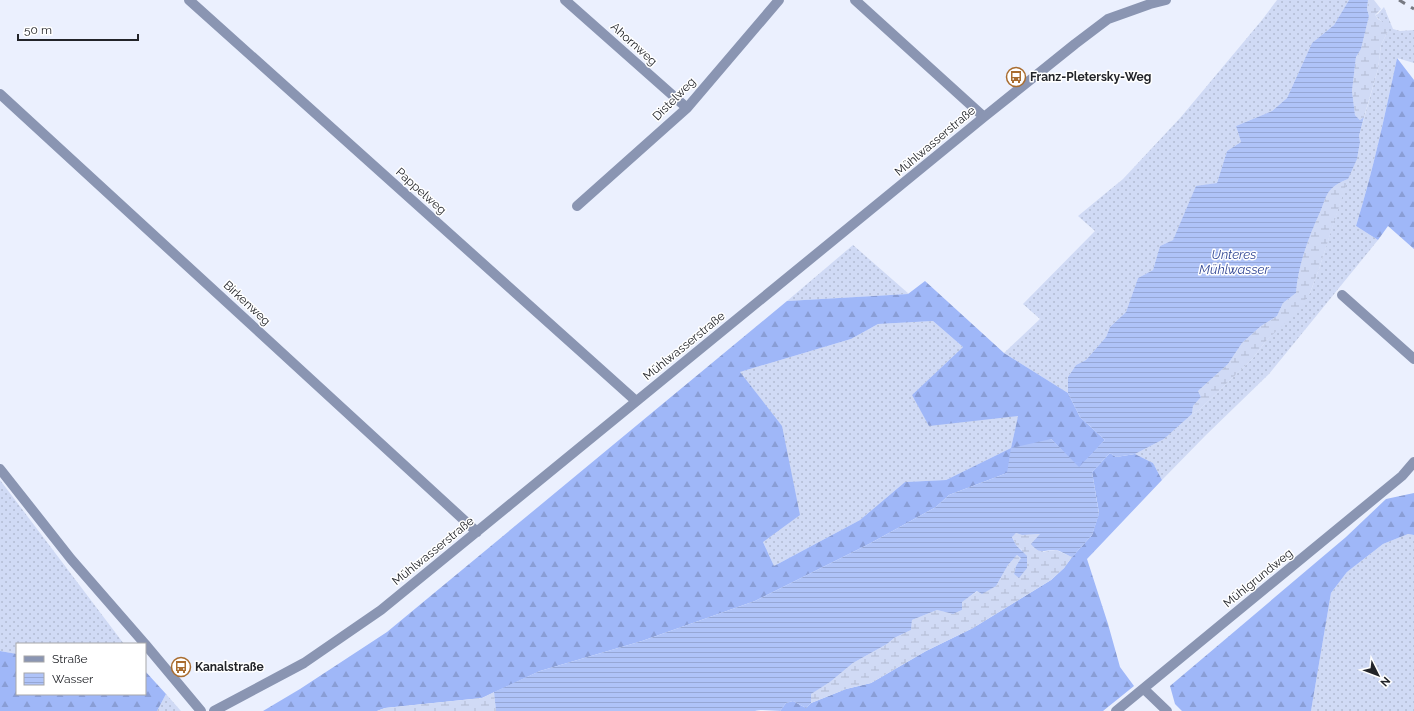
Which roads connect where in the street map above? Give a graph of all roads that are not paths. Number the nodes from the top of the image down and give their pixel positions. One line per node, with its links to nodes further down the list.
1 (189, 0): 12 (street, Pappelweg)
2 (565, 0): 7 (street, Ahornweg)
3 (779, 0): 7 (street, Distelweg)
4 (855, 0): 8 (street)
5 (1166, 0): 8 (street, Mühlwasserstraße)
6 (0, 94): 15 (street, Birkenweg)
7 (687, 108): 9 (street, Distelweg)
8 (984, 117): 12 (street, Mühlwasserstraße)
9 (577, 206)
10 (1342, 295): 11 (street)
11 (1414, 359)
12 (636, 401): 15 (street, Mühlwasserstraße)
13 (1414, 462): 18 (street, Mühlgrundweg)
14 (0, 469): 16 (street)
15 (476, 532): 20 (street, Mühlwasserstraße)
16 (144, 643)
17 (146, 645): 19 (street)
18 (1144, 689): 21 (street, Mühlgrundweg); 22 (street)
19 (201, 711)
20 (214, 711)
21 (1116, 711)
22 (1167, 711)

